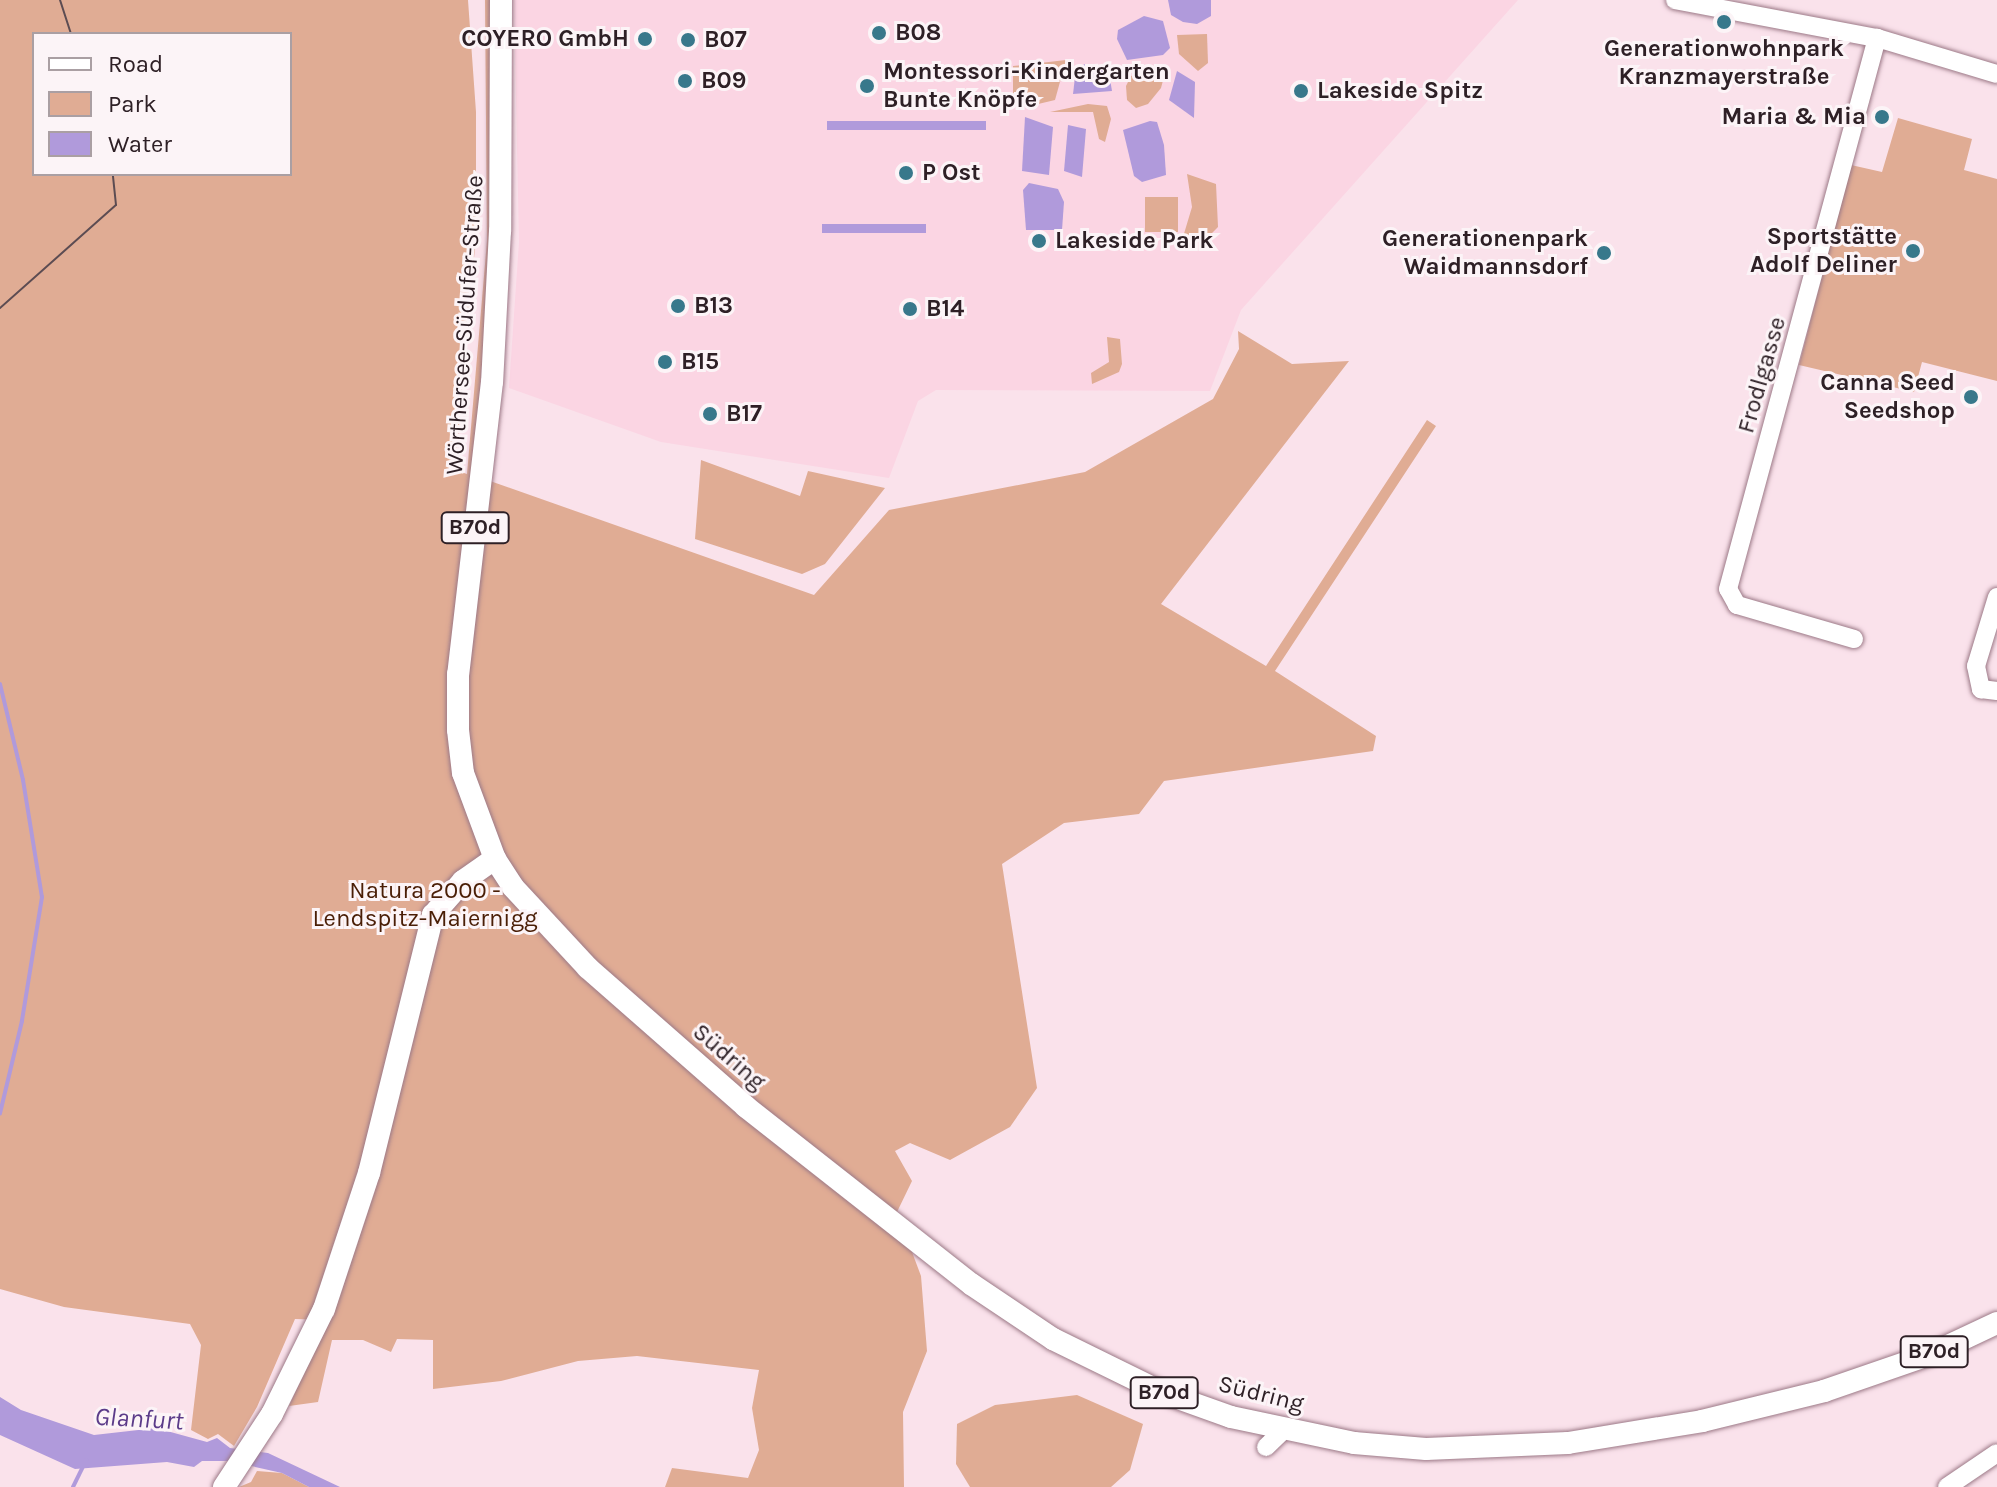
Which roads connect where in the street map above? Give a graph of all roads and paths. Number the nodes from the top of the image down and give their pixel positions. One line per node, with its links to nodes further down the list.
1 (501, 0): 8 (main road, Wörthersee-Südufer-Straße / B70d)
2 (1675, 0): 3 (street)
3 (1877, 38): 4 (street); 6 (street, Frodlgasse)
4 (1997, 74)
5 (1997, 597): 7 (street)
6 (1854, 639)
7 (1997, 691)
8 (495, 859): 10 (main road, Südring / B70d); 13 (main road)
9 (1997, 1323): 10 (main road, Südring / B70d)
10 (1286, 1428): 11 (street)
11 (1266, 1447)
12 (1997, 1453): 14 (street)
13 (226, 1483)
14 (1947, 1487)

